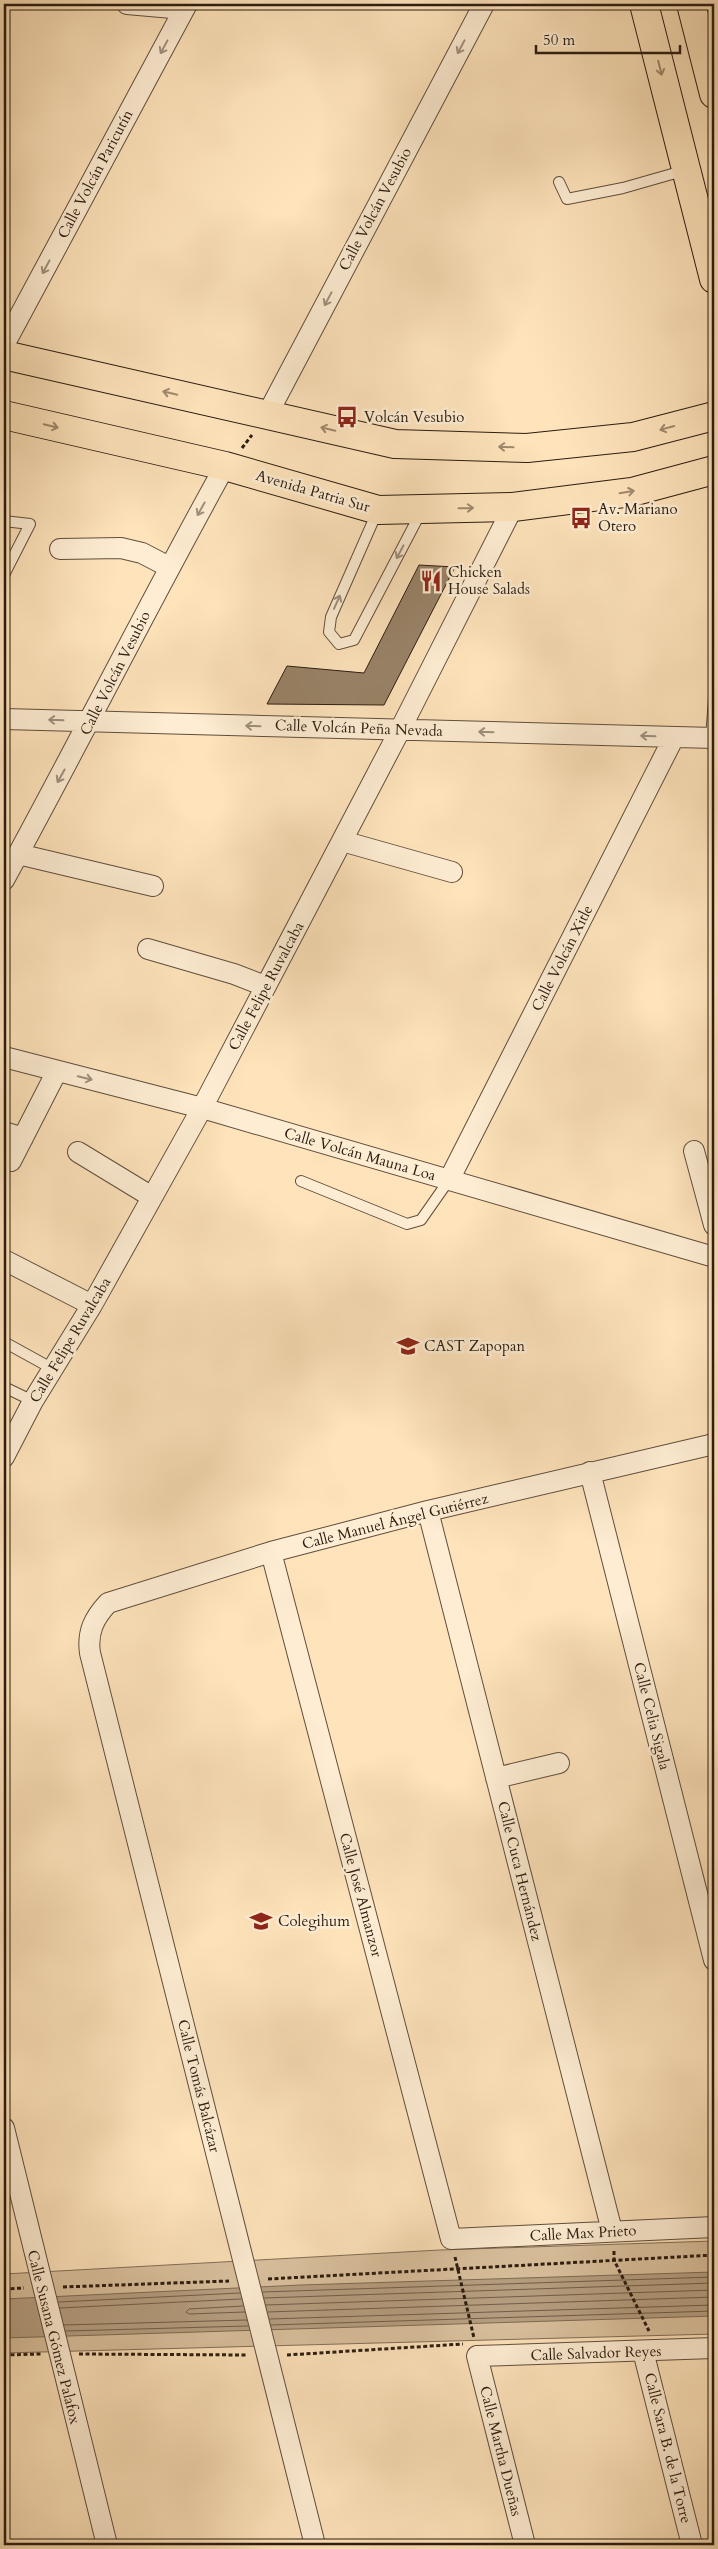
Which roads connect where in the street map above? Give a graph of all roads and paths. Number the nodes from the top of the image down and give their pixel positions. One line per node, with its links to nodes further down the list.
1 (127, 4): 5 (street)
2 (484, 4): 13 (street, Calle Volcán Vesubio, one-way to 13)
3 (644, 4): 7 (main road, one-way to 7)
4 (692, 4): 6 (main road)
5 (186, 6): 10 (street, Calle Volcán Paricutín, one-way to 10)
6 (714, 94)
7 (686, 170): 8 (lane); 9 (main road)
8 (559, 182)
9 (714, 279)
10 (4, 345)
11 (4, 355): 13 (main road, one-way to 11)
12 (4, 415): 15 (main road, Avenida Patria Sur, one-way to 15)
13 (267, 415): 14 (main road, one-way to 13); 15 (path)
14 (714, 416)
15 (225, 466): 19 (main road, Avenida Patria Sur); 22 (street, Calle Volcán Vesubio, one-way to 22)
16 (714, 470): 17 (main road, Avenida Patria Sur, one-way to 16)
17 (513, 507): 18 (main road, Avenida Patria Sur, one-way to 17); 27 (street, Calle Felipe Ruvalcaba)
18 (423, 509): 19 (main road, Avenida Patria Sur); 19 (lane, one-way to 19)
19 (378, 510)
20 (4, 521): 23 (lane)
21 (60, 549): 22 (street)
22 (169, 566): 26 (street, Calle Volcán Vesubio)
23 (4, 575)
24 (714, 699): 29 (lane)
25 (4, 719): 26 (street, Calle Volcán Peña Nevada, one-way to 25)
26 (90, 721): 27 (street, Calle Volcán Peña Nevada, one-way to 26); 31 (street, Calle Volcán Vesubio, one-way to 31)
27 (400, 730): 28 (street, Calle Volcán Peña Nevada, one-way to 27); 30 (street, Calle Felipe Ruvalcaba)
28 (674, 737): 29 (street, Calle Volcán Peña Nevada); 44 (street, Calle Volcán Xitle)
29 (712, 738)
30 (342, 841): 32 (street); 36 (street, Calle Felipe Ruvalcaba)
31 (18, 854): 33 (street, Calle Volcán Vesubio); 34 (street)
32 (452, 872)
33 (4, 880)
34 (153, 886)
35 (148, 949): 36 (street)
36 (266, 986): 39 (street, Calle Felipe Ruvalcaba)
37 (4, 1057): 38 (street, Calle Volcán Mauna Loa)
38 (57, 1071): 39 (street, Calle Volcán Mauna Loa, one-way to 39); 40 (street)
39 (202, 1108): 44 (street, Calle Volcán Mauna Loa); 46 (street, Calle Felipe Ruvalcaba)
40 (13, 1135): 43 (street)
41 (694, 1151): 47 (street)
42 (78, 1152): 46 (street)
43 (11, 1162)
44 (449, 1180): 45 (lane); 48 (street, Calle Volcán Mauna Loa)
45 (301, 1181)
46 (152, 1197): 50 (street, Calle Felipe Ruvalcaba)
47 (714, 1225)
48 (714, 1256)
49 (4, 1260): 50 (street)
50 (92, 1305): 52 (street, Calle Felipe Ruvalcaba)
51 (4, 1342): 52 (lane)
52 (53, 1369): 54 (street, Calle Felipe Ruvalcaba)
53 (4, 1387): 54 (lane)
54 (33, 1401): 56 (street, Calle Felipe Ruvalcaba)
55 (714, 1444): 57 (street, Calle Manuel Ángel Gutiérrez)
56 (4, 1457)
57 (590, 1472): 58 (street, Calle Manuel Ángel Gutiérrez); 63 (street, Calle Celia Sigala)
58 (428, 1511): 59 (street, Calle Manuel Ángel Gutiérrez); 62 (street, Calle Cuca Hernández)
59 (271, 1552): 60 (street, Calle Manuel Ángel Gutiérrez); 67 (street, Calle José Almanzor)
60 (91, 1627): 71 (street, Calle Tomás Balcázar)
61 (559, 1762): 62 (street)
62 (496, 1778): 66 (street, Calle Cuca Hernández)
63 (714, 1960)
64 (4, 2128): 73 (street, Calle Susana Gómez Palafox)
65 (714, 2226): 66 (street, Calle Max Prieto)
66 (612, 2231): 67 (street, Calle Max Prieto)
67 (451, 2239)
68 (714, 2255): 69 (path)
69 (614, 2260): 71 (path); 75 (path)
70 (460, 2276): 74 (path)
71 (248, 2282): 73 (path); 76 (street, Calle Tomás Balcázar)
72 (4, 2289): 73 (path)
73 (42, 2290): 77 (street, Calle Susana Gómez Palafox)
74 (473, 2334)
75 (642, 2342): 78 (street, Calle Salvador Reyes); 79 (street, Calle Salvador Reyes); 84 (street, Calle Sara B. de la Torre)
76 (265, 2346): 77 (path); 79 (path); 82 (street, Calle Tomás Balcázar)
77 (57, 2347): 80 (path); 81 (street, Calle Susana Gómez Palafox)
78 (714, 2348)
79 (471, 2350): 83 (street, Calle Martha Dueñas)
80 (4, 2355)
81 (107, 2545)
82 (315, 2545)
83 (525, 2545)
84 (692, 2545)

